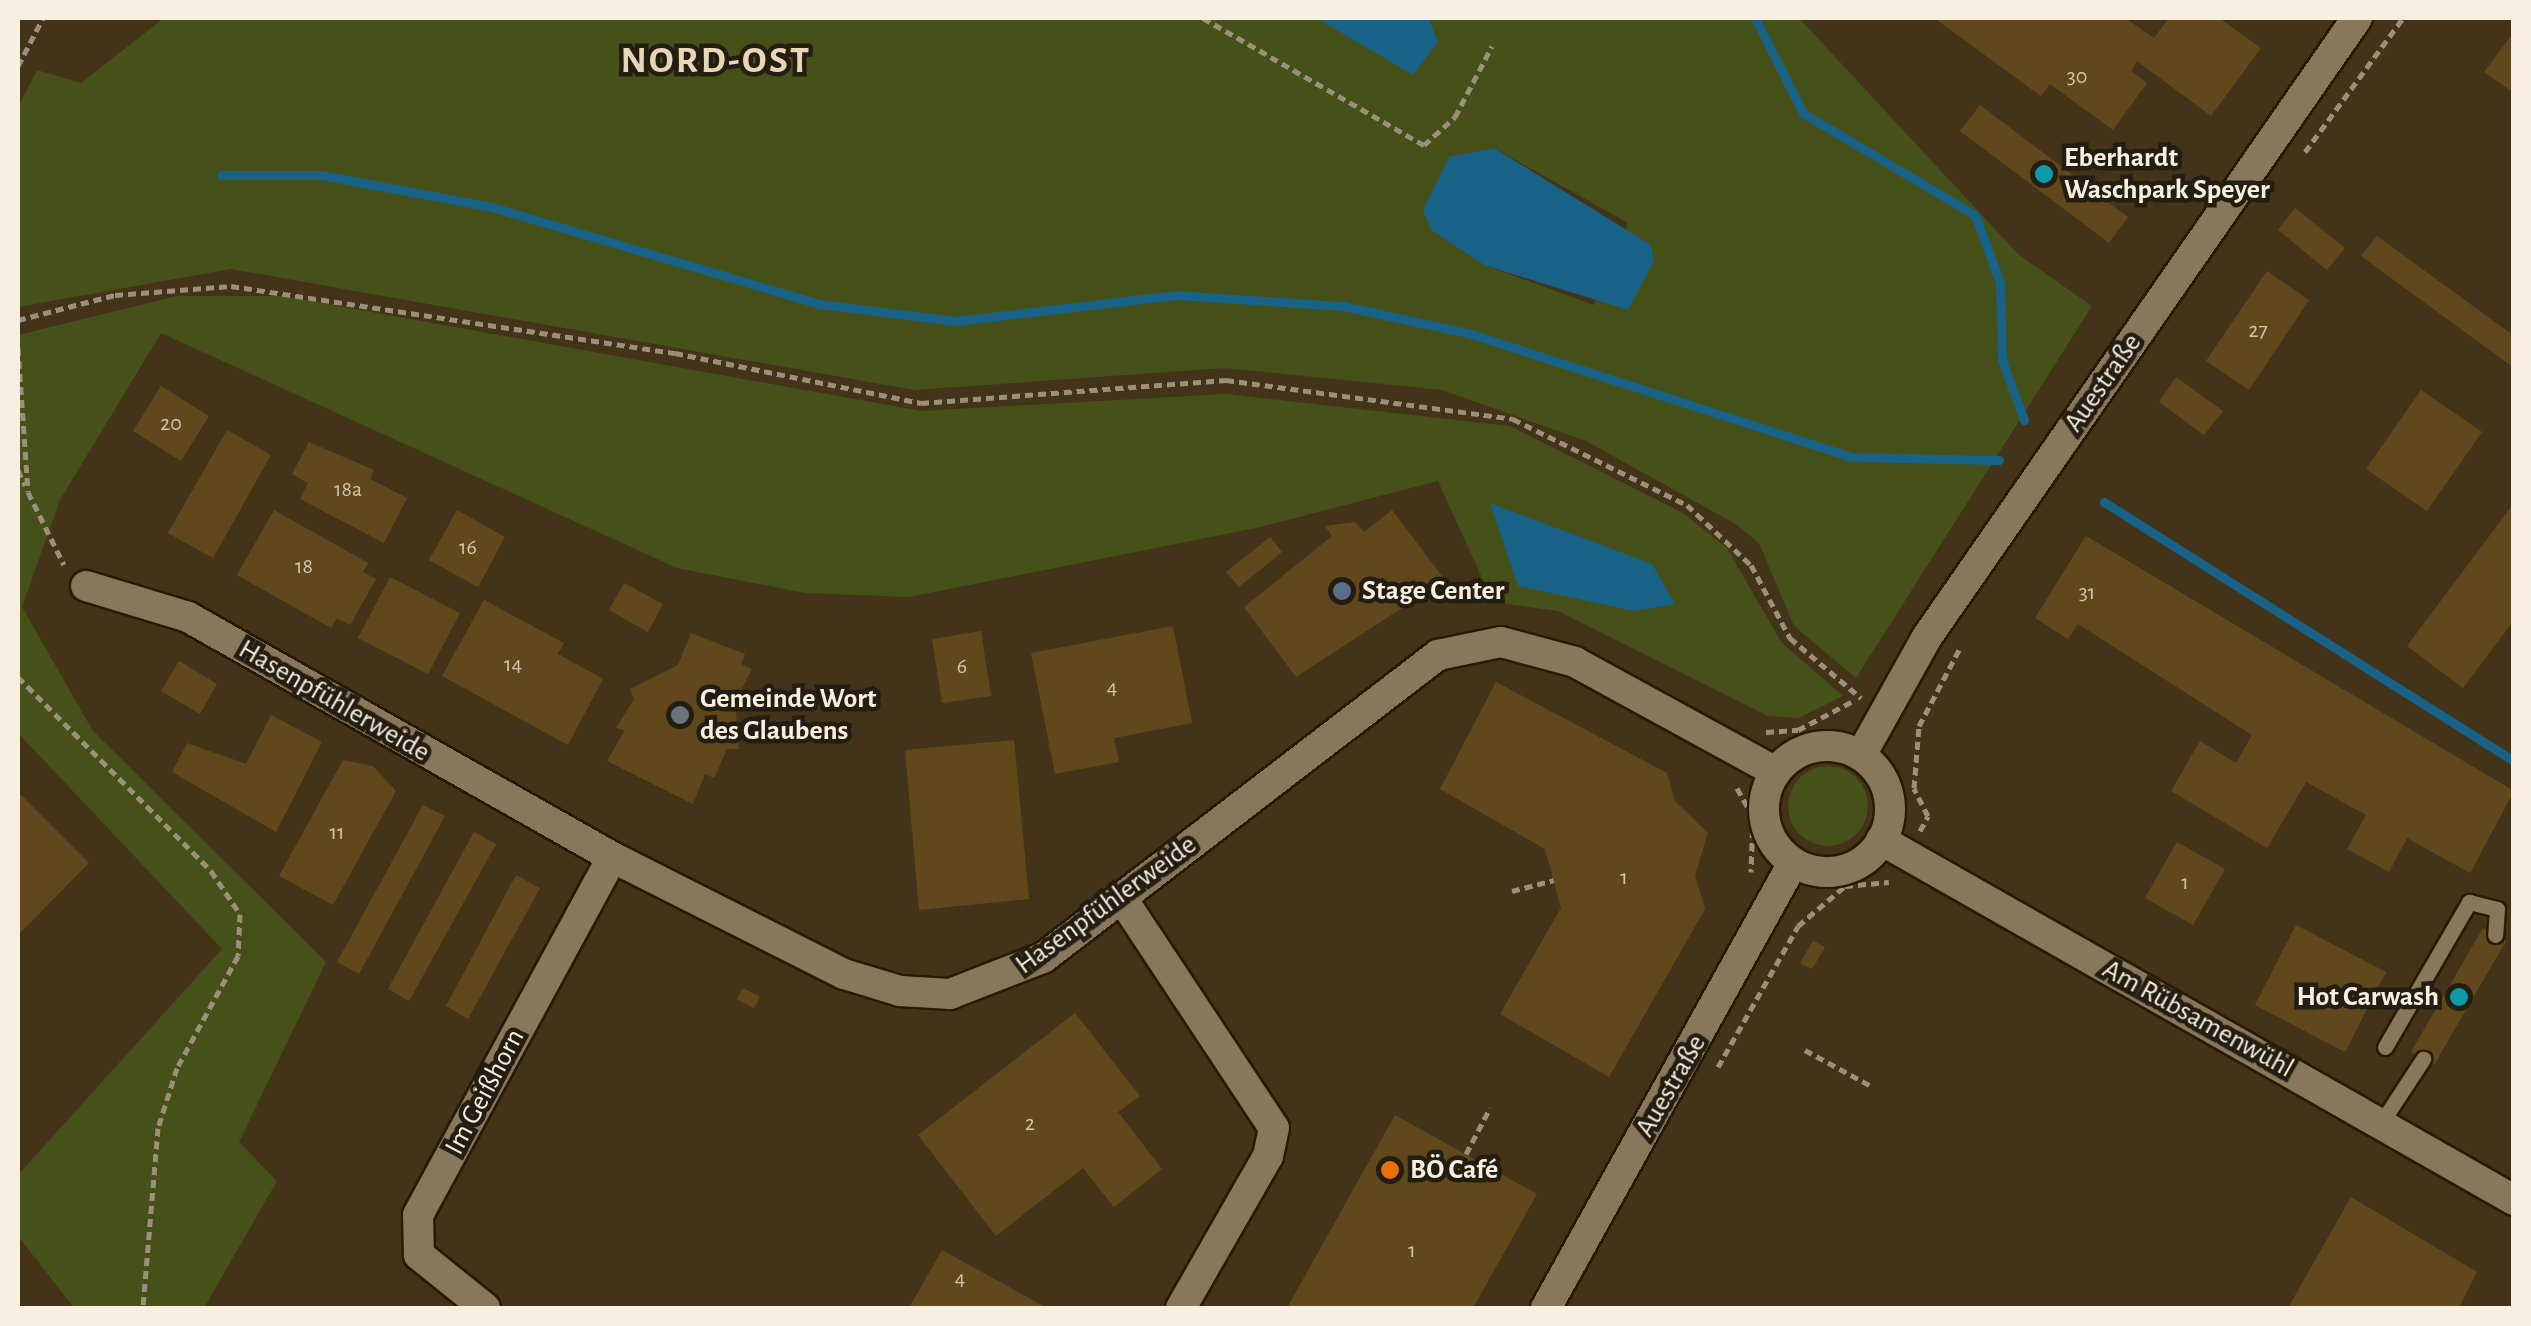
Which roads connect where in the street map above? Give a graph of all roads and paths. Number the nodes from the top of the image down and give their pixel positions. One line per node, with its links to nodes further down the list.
1 (42, 18): 6 (path)
2 (1204, 18): 5 (path)
3 (2357, 18): 16 (street, Auestraße)
4 (2404, 18): 7 (path)
5 (1492, 46)
6 (18, 66)
7 (2295, 165)
8 (18, 320): 15 (path)
9 (18, 348): 11 (path)
10 (18, 470): 11 (path)
11 (28, 492): 12 (path)
12 (86, 586): 19 (street, Hasenpfühlerweide)
13 (1968, 634): 18 (path)
14 (18, 677): 34 (path)
15 (1860, 697)
16 (1861, 756): 17 (street); 18 (street)
17 (1776, 772): 20 (street); 23 (street, Hasenpfühlerweide)
18 (1894, 850): 20 (street); 24 (path); 31 (street, Am Rübsamenwühl)
19 (612, 858): 23 (street, Hasenpfühlerweide); 35 (street, Im Geißhorn)
20 (1794, 863): 37 (street, Auestraße)
21 (1554, 880): 22 (path)
22 (1512, 891)
23 (1123, 900): 36 (street)
24 (1808, 916)
25 (2495, 936): 26 (lane)
26 (2385, 1047)
27 (1806, 1050): 29 (path)
28 (2423, 1058): 31 (lane)
29 (1872, 1086)
30 (1490, 1108): 32 (path)
31 (2381, 1122): 33 (street, Am Rübsamenwühl)
32 (1466, 1154)
33 (2514, 1200)
34 (143, 1308)
35 (486, 1308)
36 (1182, 1308)
37 (1546, 1308)

